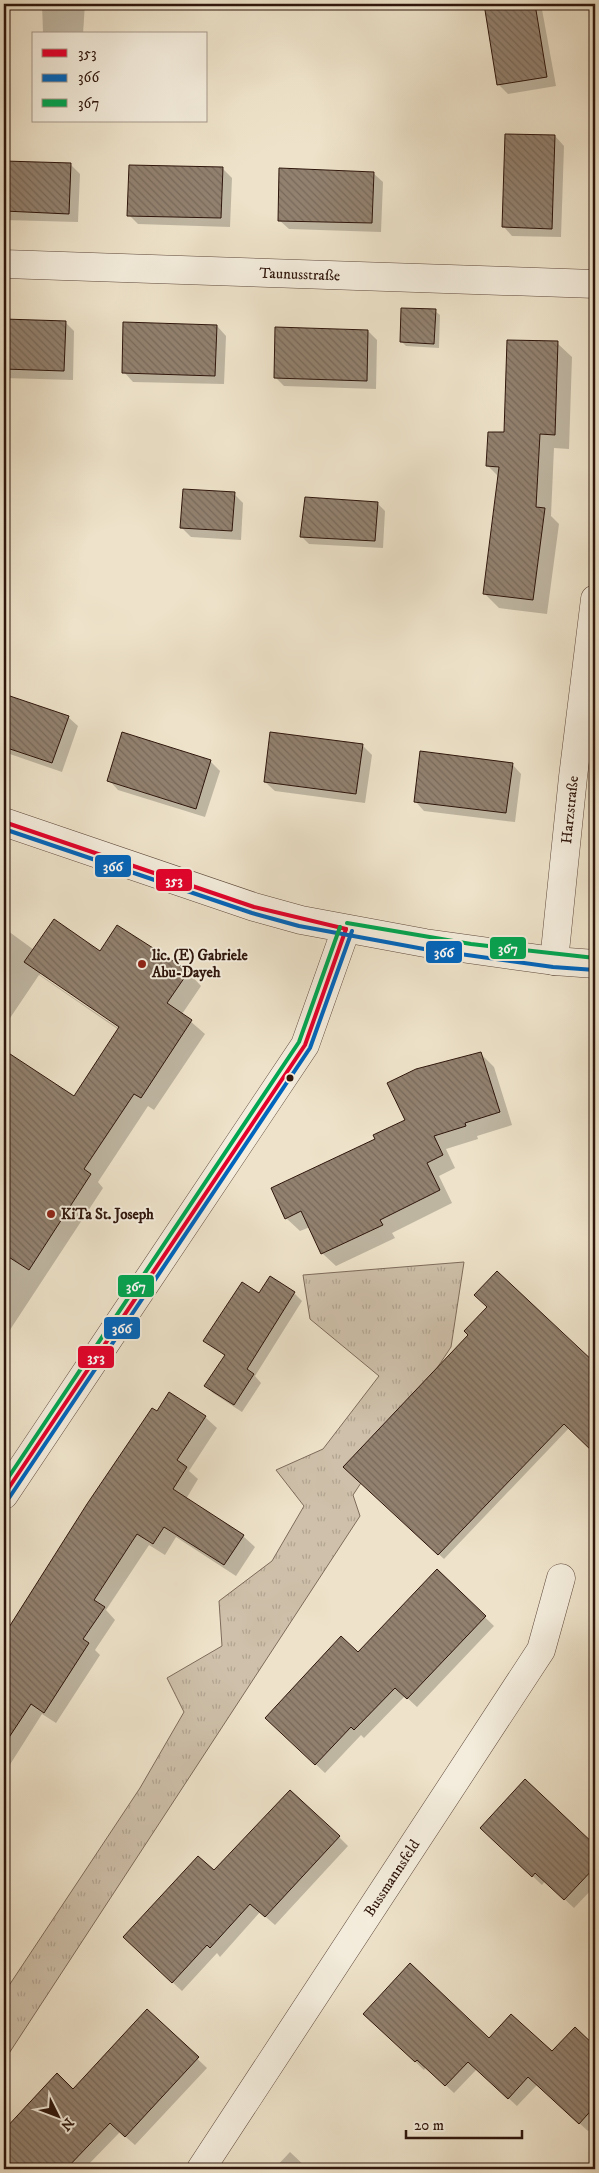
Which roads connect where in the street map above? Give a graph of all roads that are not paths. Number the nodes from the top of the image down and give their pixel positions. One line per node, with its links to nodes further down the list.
1 (4, 264): 2 (street, Taunusstraße)
2 (595, 284)
3 (595, 598): 6 (street, Harzstraße)
4 (4, 822): 5 (street)
5 (346, 929): 6 (street); 8 (street)
6 (554, 961): 7 (street)
7 (595, 964)
8 (4, 1495)
9 (561, 1578): 10 (street, Bussmannsfeld)
10 (201, 2169)

